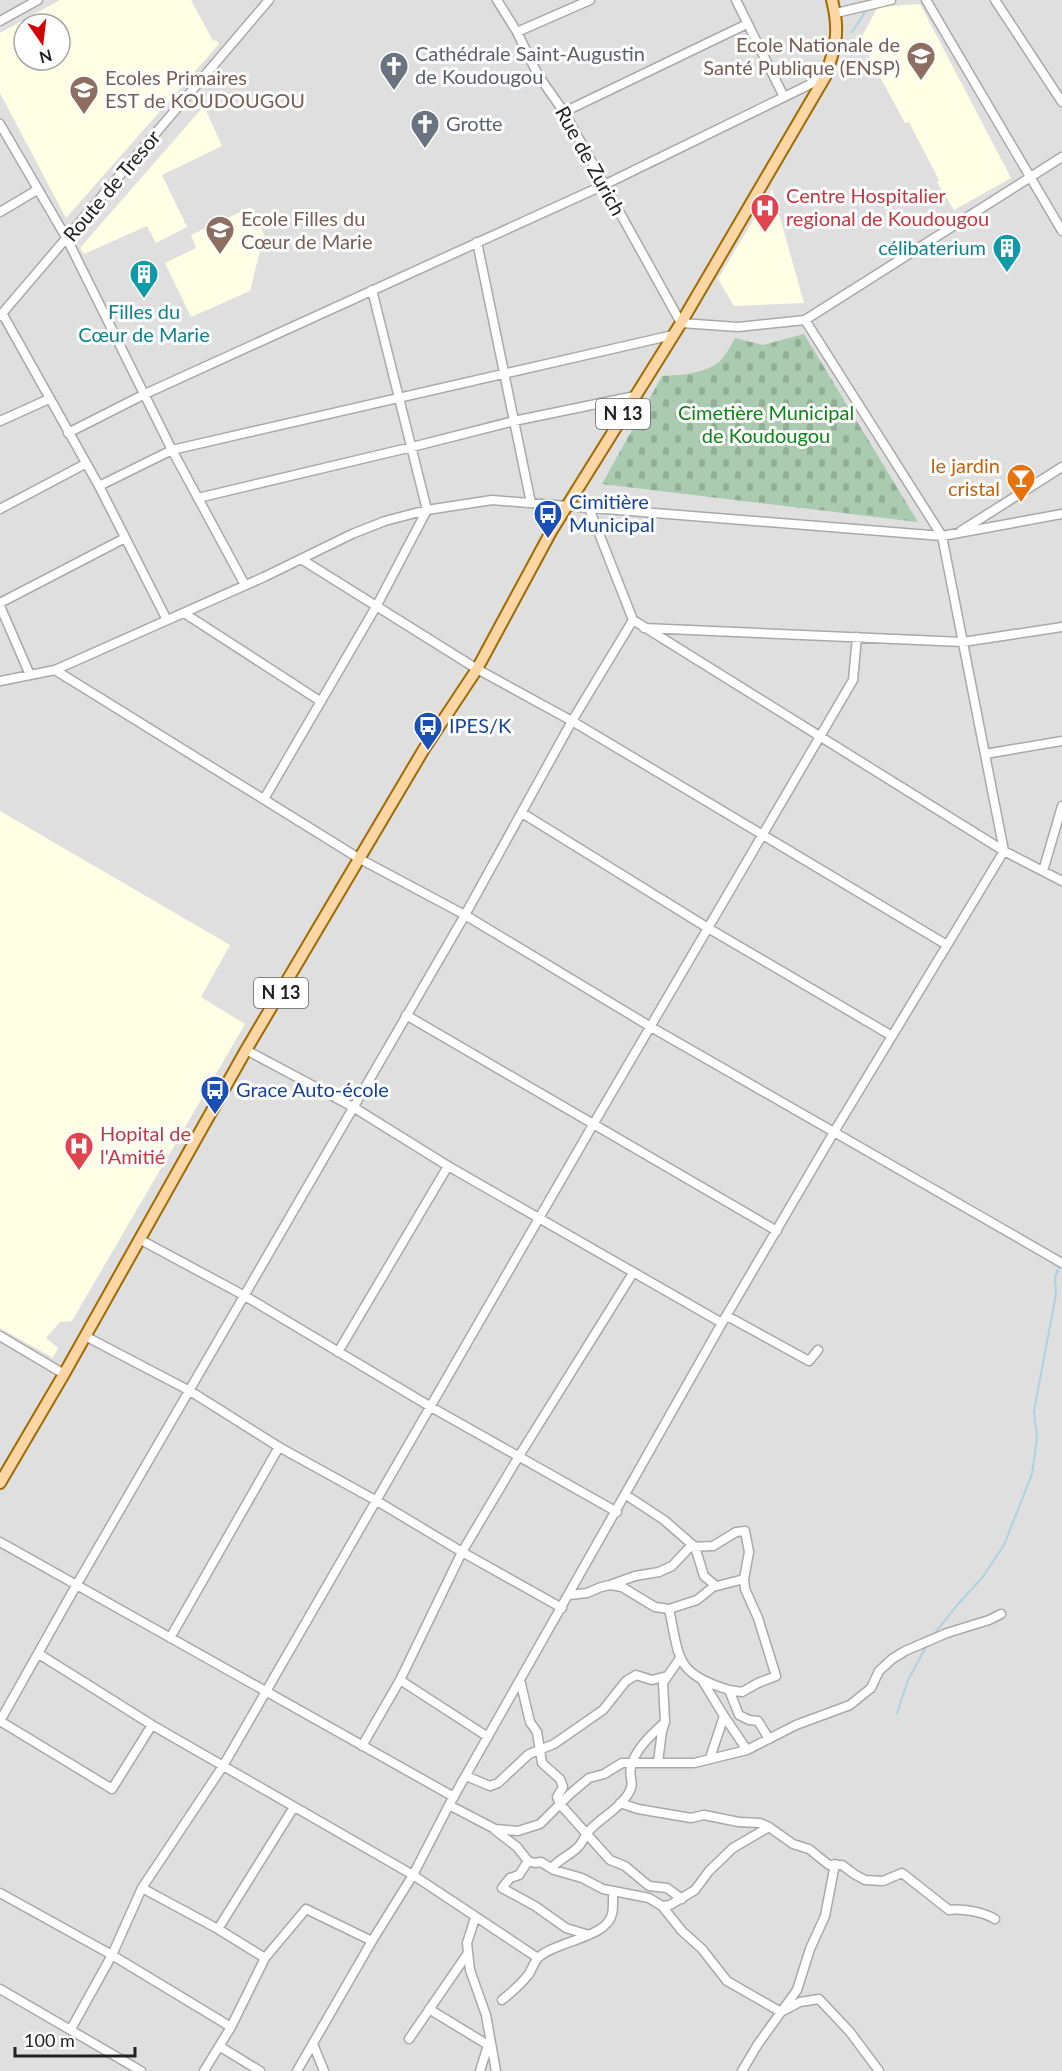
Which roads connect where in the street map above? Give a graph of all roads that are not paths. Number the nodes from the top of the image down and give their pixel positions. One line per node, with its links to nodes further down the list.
1 (38, 0): 10 (street)
2 (269, 0): 24 (street, Route de Tresor)
3 (497, 0): 12 (street, Rue de Zurich)
4 (591, 0): 12 (street)
5 (736, 0): 11 (street)
6 (891, 0): 9 (street)
7 (926, 0): 19 (street)
8 (994, 0): 15 (street)
9 (833, 5): 13 (main road, N 13)
10 (0, 21)
11 (747, 24): 14 (street); 16 (street)
12 (517, 32): 16 (street, Rue de Zurich)
13 (825, 77): 14 (street); 29 (main road, N 13)
14 (784, 97): 20 (street)
15 (1062, 102)
16 (564, 112): 20 (street, Rue de Zurich)
17 (0, 124): 21 (street)
18 (1062, 157): 19 (street)
19 (1030, 177): 23 (street); 28 (street)
20 (604, 185): 25 (street); 29 (street, Rue de Zurich)
21 (37, 190): 22 (street); 24 (street)
22 (0, 212)
23 (1062, 231)
24 (67, 238): 27 (street, Route de Tresor); 32 (street)
25 (477, 242): 26 (street); 31 (street)
26 (372, 290): 32 (street); 34 (street)
27 (1, 314): 35 (street)
28 (806, 320): 29 (street); 52 (street)
29 (681, 323): 30 (main road, N 13)
30 (673, 335): 31 (street); 33 (main road, N 13)
31 (504, 373): 34 (street); 37 (street)
32 (145, 394): 38 (street); 40 (street)
33 (635, 396): 37 (street); 46 (main road, N 13)
34 (399, 397): 39 (street); 40 (street)
35 (49, 399): 36 (street); 38 (street)
36 (0, 421)
37 (514, 421): 39 (street); 45 (street)
38 (68, 433): 41 (street)
39 (412, 447): 44 (street); 49 (street)
40 (172, 450): 43 (street); 44 (street)
41 (85, 464): 43 (street); 47 (street)
42 (1062, 467): 51 (street)
43 (99, 486): 53 (street)
44 (198, 498): 55 (street)
45 (531, 503): 46 (street); 49 (street)
46 (567, 506): 48 (street); 65 (main road, N 13)
47 (0, 508)
48 (589, 508): 52 (street); 60 (street)
49 (428, 510): 54 (street); 57 (street)
50 (1062, 514): 51 (street)
51 (956, 534): 52 (street)
52 (942, 536): 64 (street)
53 (125, 538): 56 (street); 59 (street)
54 (301, 559): 55 (street); 57 (street)
55 (245, 585): 58 (street)
56 (0, 605): 67 (street)
57 (377, 605): 65 (street); 69 (street)
58 (184, 613): 59 (street); 69 (street)
59 (167, 620): 66 (street)
60 (633, 620): 62 (street); 70 (street)
61 (1062, 627): 64 (street)
62 (644, 628): 63 (street); 71 (street)
63 (857, 637): 64 (street); 71 (street)
64 (963, 642): 73 (street)
65 (477, 669): 70 (street); 79 (main road, N 13)
66 (55, 670): 67 (street); 74 (street)
67 (30, 675): 68 (street)
68 (0, 681)
69 (320, 701): 74 (street)
70 (572, 721): 76 (street); 77 (street)
71 (819, 737): 77 (street); 78 (street)
72 (1062, 741): 73 (street)
73 (985, 754): 78 (street)
74 (264, 800): 79 (street)
75 (1062, 806): 80 (street)
76 (522, 813): 82 (street); 83 (street)
77 (762, 834): 83 (street); 84 (street)
78 (1004, 851): 80 (street); 84 (street)
79 (360, 859): 82 (street); 88 (main road, N 13)
80 (1043, 871): 81 (street)
81 (1062, 881)
82 (465, 915): 85 (street); 86 (street)
83 (708, 928): 86 (street); 87 (street)
84 (947, 945): 87 (street)
85 (406, 1015): 89 (street); 90 (street)
86 (651, 1027): 90 (street); 91 (street)
87 (892, 1036): 91 (street)
88 (246, 1050): 89 (street); 95 (main road, N 13)
89 (353, 1107): 92 (street); 98 (street)
90 (594, 1123): 93 (street); 94 (street)
91 (834, 1132): 94 (street); 96 (street)
92 (448, 1166): 93 (street); 103 (street)
93 (540, 1219): 97 (street); 106 (street)
94 (777, 1231): 99 (street)
95 (139, 1239): 98 (street); 100 (main road, N 13)
96 (1062, 1263)
97 (633, 1273): 99 (street); 108 (street)
98 (245, 1296): 103 (street); 105 (street)
99 (724, 1319): 102 (street); 110 (street)
100 (85, 1335): 104 (main road, N 13); 105 (street)
101 (0, 1336): 104 (street)
102 (818, 1350)
103 (338, 1352): 106 (street)
104 (64, 1374): 109 (main road, N 13)
105 (190, 1390): 107 (street); 117 (street)
106 (431, 1407): 108 (street); 111 (street)
107 (279, 1447): 111 (street); 124 (street)
108 (519, 1456): 112 (street); 115 (street)
109 (0, 1483)
110 (626, 1495): 112 (street); 114 (street)
111 (377, 1501): 115 (street); 132 (street)
112 (617, 1512): 120 (street)
113 (0, 1542): 117 (street)
114 (695, 1547): 116 (street); 118 (street); 119 (street)
115 (462, 1552): 121 (street); 128 (street)
116 (744, 1579): 119 (street); 131 (street)
117 (77, 1584): 124 (street); 125 (street)
118 (610, 1585): 120 (street); 122 (street)
119 (716, 1586): 122 (street)
120 (569, 1595): 121 (street)
121 (562, 1608): 129 (street)
122 (669, 1609): 126 (street)
123 (1001, 1614): 138 (street)
124 (170, 1638): 132 (street)
125 (39, 1654): 134 (street); 136 (street)
126 (680, 1658): 127 (street); 130 (street)
127 (668, 1676): 135 (street); 140 (street)
128 (400, 1680): 137 (street); 139 (street)
129 (520, 1680): 137 (street); 140 (street)
130 (702, 1680): 131 (street); 133 (street)
131 (729, 1690): 138 (street)
132 (266, 1692): 139 (street); 145 (street)
133 (724, 1716): 141 (street); 142 (street)
134 (0, 1721): 136 (street)
135 (665, 1722): 143 (street); 144 (street)
136 (152, 1725): 145 (street)
137 (488, 1737): 146 (street)
138 (769, 1739): 141 (street)
139 (362, 1746): 147 (street)
140 (540, 1748): 146 (street); 149 (street)
141 (747, 1750): 142 (street)
142 (710, 1758): 143 (street)
143 (658, 1762): 144 (street)
144 (632, 1763): 148 (street); 149 (street)
145 (223, 1766): 150 (street); 158 (street)
146 (466, 1776): 147 (street)
147 (451, 1801): 152 (street); 157 (street)
148 (620, 1803): 151 (street); 153 (street)
149 (560, 1804): 152 (street); 153 (street)
150 (294, 1807): 157 (street); 165 (street)
151 (769, 1827): 155 (street); 161 (street)
152 (495, 1829): 154 (street)
153 (586, 1834): 156 (street); 161 (street)
154 (528, 1861): 156 (street); 166 (street)
155 (835, 1864): 164 (street); 175 (street)
156 (552, 1868): 159 (street)
157 (413, 1875): 163 (street); 167 (street)
158 (142, 1888): 165 (street); 169 (street)
159 (614, 1891): 162 (street); 166 (street)
160 (0, 1893): 169 (street)
161 (682, 1899): 162 (street)
162 (662, 1906): 175 (street)
163 (475, 1918): 168 (street); 171 (street)
164 (995, 1919)
165 (219, 1929): 170 (street)
166 (589, 1935): 171 (street)
167 (372, 1941): 170 (street); 180 (street)
168 (468, 1953): 174 (street); 178 (street)
169 (112, 1955): 176 (street); 177 (street)
170 (265, 1958): 176 (street)
171 (538, 1958): 173 (street)
172 (0, 1989): 177 (street)
173 (502, 2000)
174 (429, 2009): 179 (street); 181 (street)
175 (781, 2012): 190 (street); 191 (street)
176 (231, 2027): 182 (street)
177 (71, 2030): 183 (street)
178 (491, 2036): 181 (street); 189 (street)
179 (409, 2039)
180 (313, 2044): 186 (street); 187 (street)
181 (488, 2045): 188 (street)
182 (219, 2046): 184 (street); 185 (street)
183 (141, 2071)
184 (204, 2071)
185 (260, 2071)
186 (297, 2071)
187 (324, 2071)
188 (480, 2071)
189 (496, 2071)
190 (742, 2071)
191 (879, 2071)

